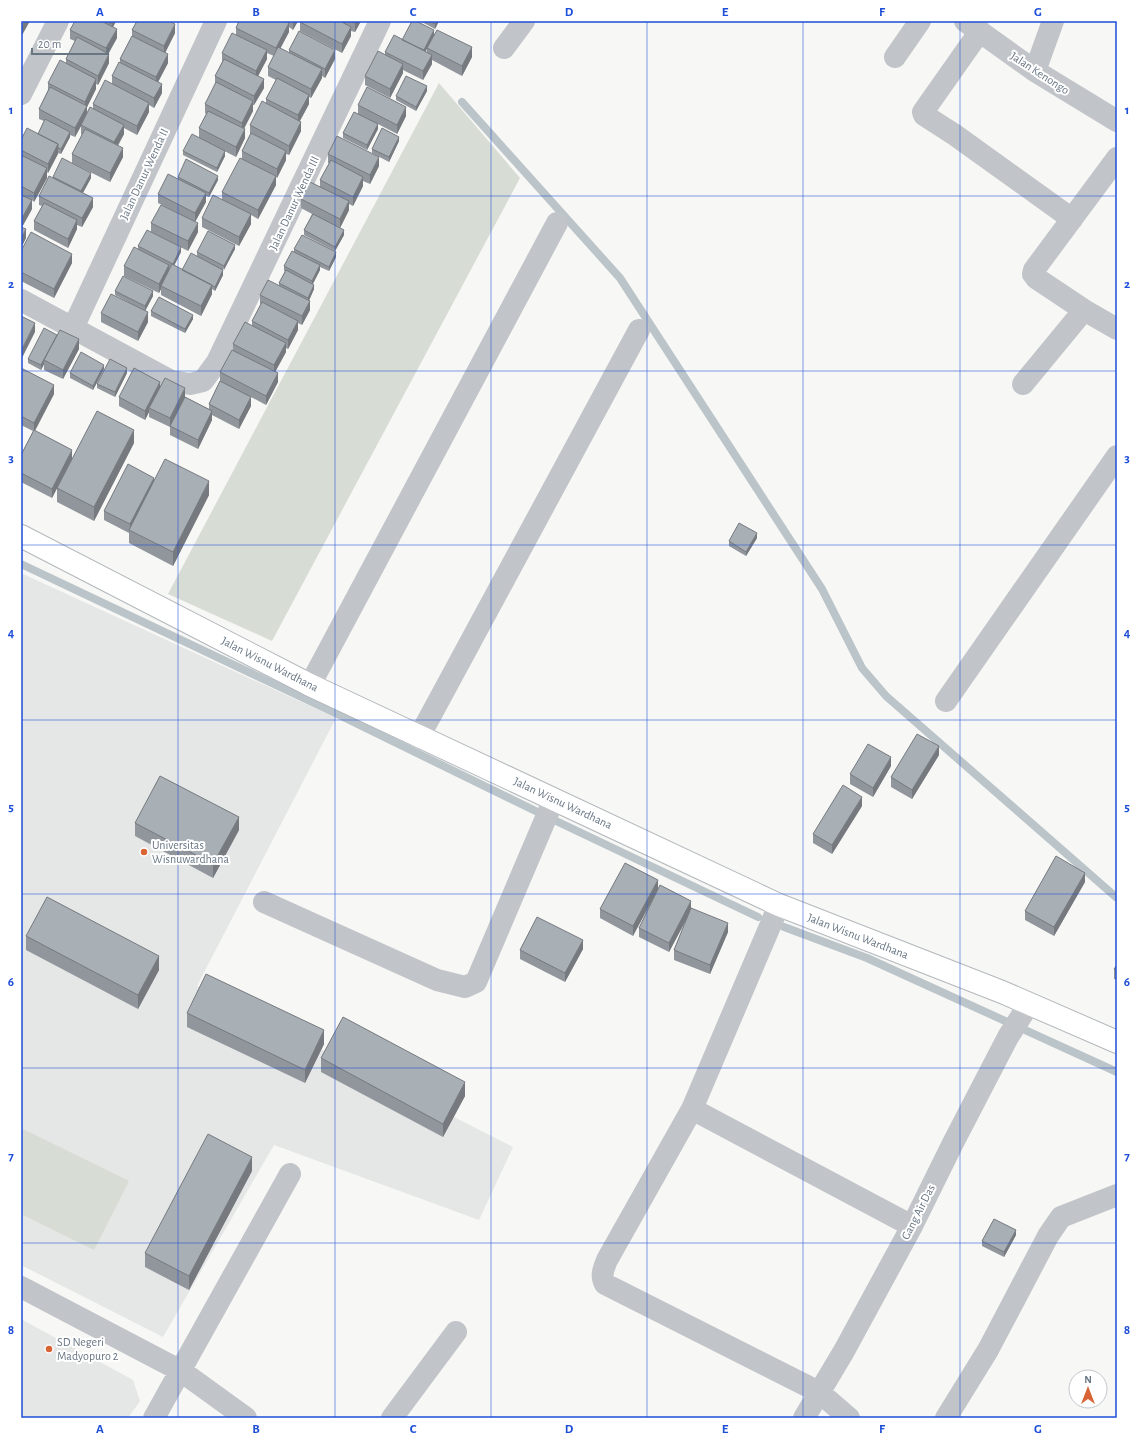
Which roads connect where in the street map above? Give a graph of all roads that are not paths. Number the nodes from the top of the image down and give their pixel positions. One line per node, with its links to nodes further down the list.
1 (58, 21): 11 (street)
2 (216, 21): 18 (street, Jalan Danur Wenda II)
3 (380, 21): 18 (street, Jalan Danur Wenda III)
4 (524, 21): 8 (street)
5 (920, 21): 9 (street)
6 (1053, 21): 10 (street)
7 (972, 26): 10 (street, Jalan Kenongo); 14 (street)
8 (504, 48)
9 (895, 57)
10 (1035, 71): 12 (street, Jalan Kenongo)
11 (21, 94)
12 (1117, 121)
13 (1117, 158): 14 (street)
14 (1072, 219): 17 (street)
15 (556, 223): 24 (street)
16 (21, 300): 18 (street)
17 (1084, 310): 19 (street); 21 (street)
18 (73, 328)
19 (1117, 329)
20 (639, 330): 26 (street)
21 (1023, 384)
22 (1117, 456): 25 (street)
23 (21, 536): 24 (street, Jalan Wisnu Wardhana)
24 (310, 685): 26 (street, Jalan Wisnu Wardhana)
25 (946, 701)
26 (419, 737): 27 (street, Jalan Wisnu Wardhana)
27 (549, 812): 28 (street); 29 (street, Jalan Wisnu Wardhana)
28 (264, 902)
29 (779, 905): 30 (street, Jalan Wisnu Wardhana); 32 (street)
30 (1019, 1020): 31 (street, Jalan Wisnu Wardhana); 35 (street, Gang Air Das)
31 (1117, 1042)
32 (692, 1109): 35 (street); 39 (street)
33 (290, 1174): 38 (street)
34 (1117, 1195): 45 (street)
35 (912, 1226): 39 (street, Gang Air Das)
36 (21, 1287): 38 (street)
37 (456, 1332): 42 (street)
38 (181, 1371): 40 (street); 41 (street)
39 (820, 1392): 43 (street, Gang Air Das); 44 (street)
40 (154, 1418)
41 (246, 1418)
42 (392, 1418)
43 (804, 1418)
44 (849, 1418)
45 (946, 1418)

